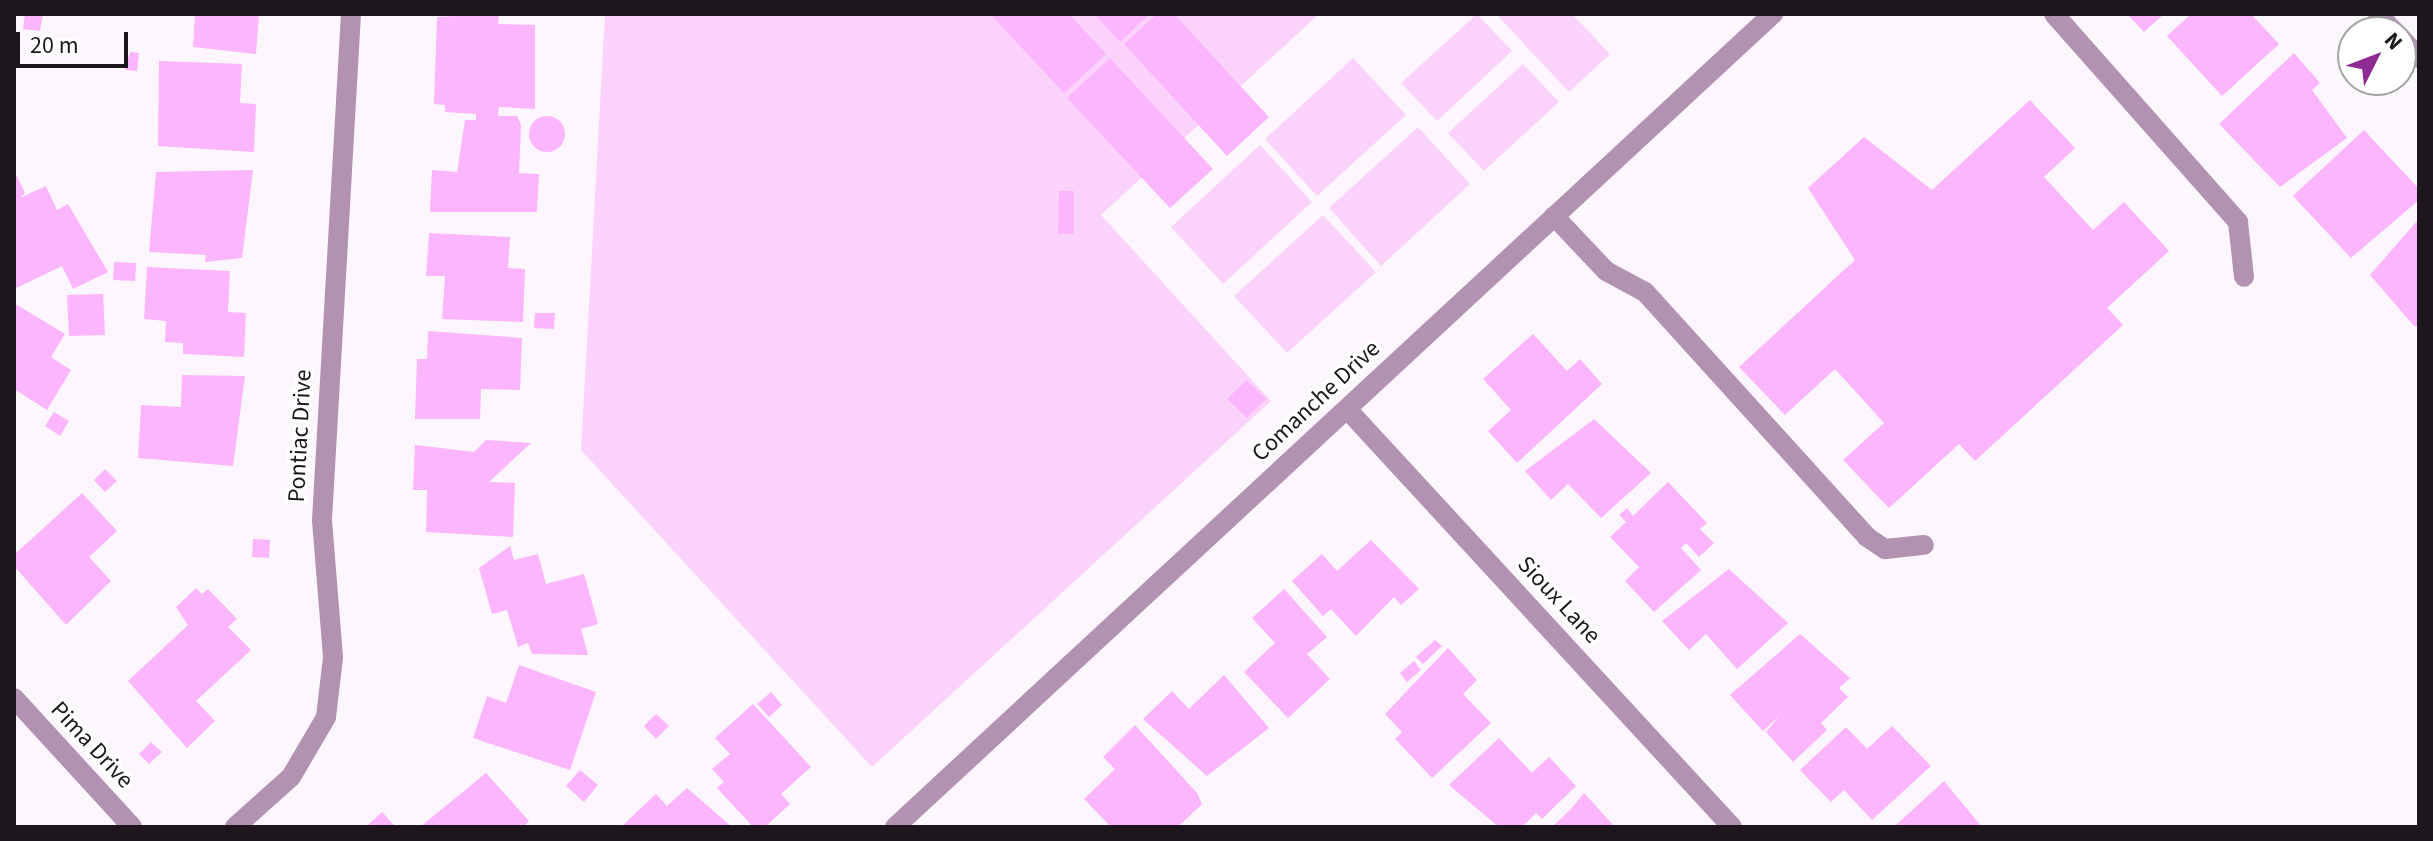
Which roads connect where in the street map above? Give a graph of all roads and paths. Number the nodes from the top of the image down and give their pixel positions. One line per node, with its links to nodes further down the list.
1 (351, 14): 10 (street, Pontiac Drive)
2 (1773, 14): 4 (street, Comanche Drive)
3 (2054, 14): 5 (street)
4 (1554, 216): 6 (street, Comanche Drive); 7 (street)
5 (2244, 277)
6 (1347, 409): 11 (street, Comanche Drive); 12 (street, Sioux Lane)
7 (1924, 545)
8 (14, 698): 9 (street, Pima Drive)
9 (132, 827)
10 (235, 827)
11 (895, 827)
12 (1732, 827)

